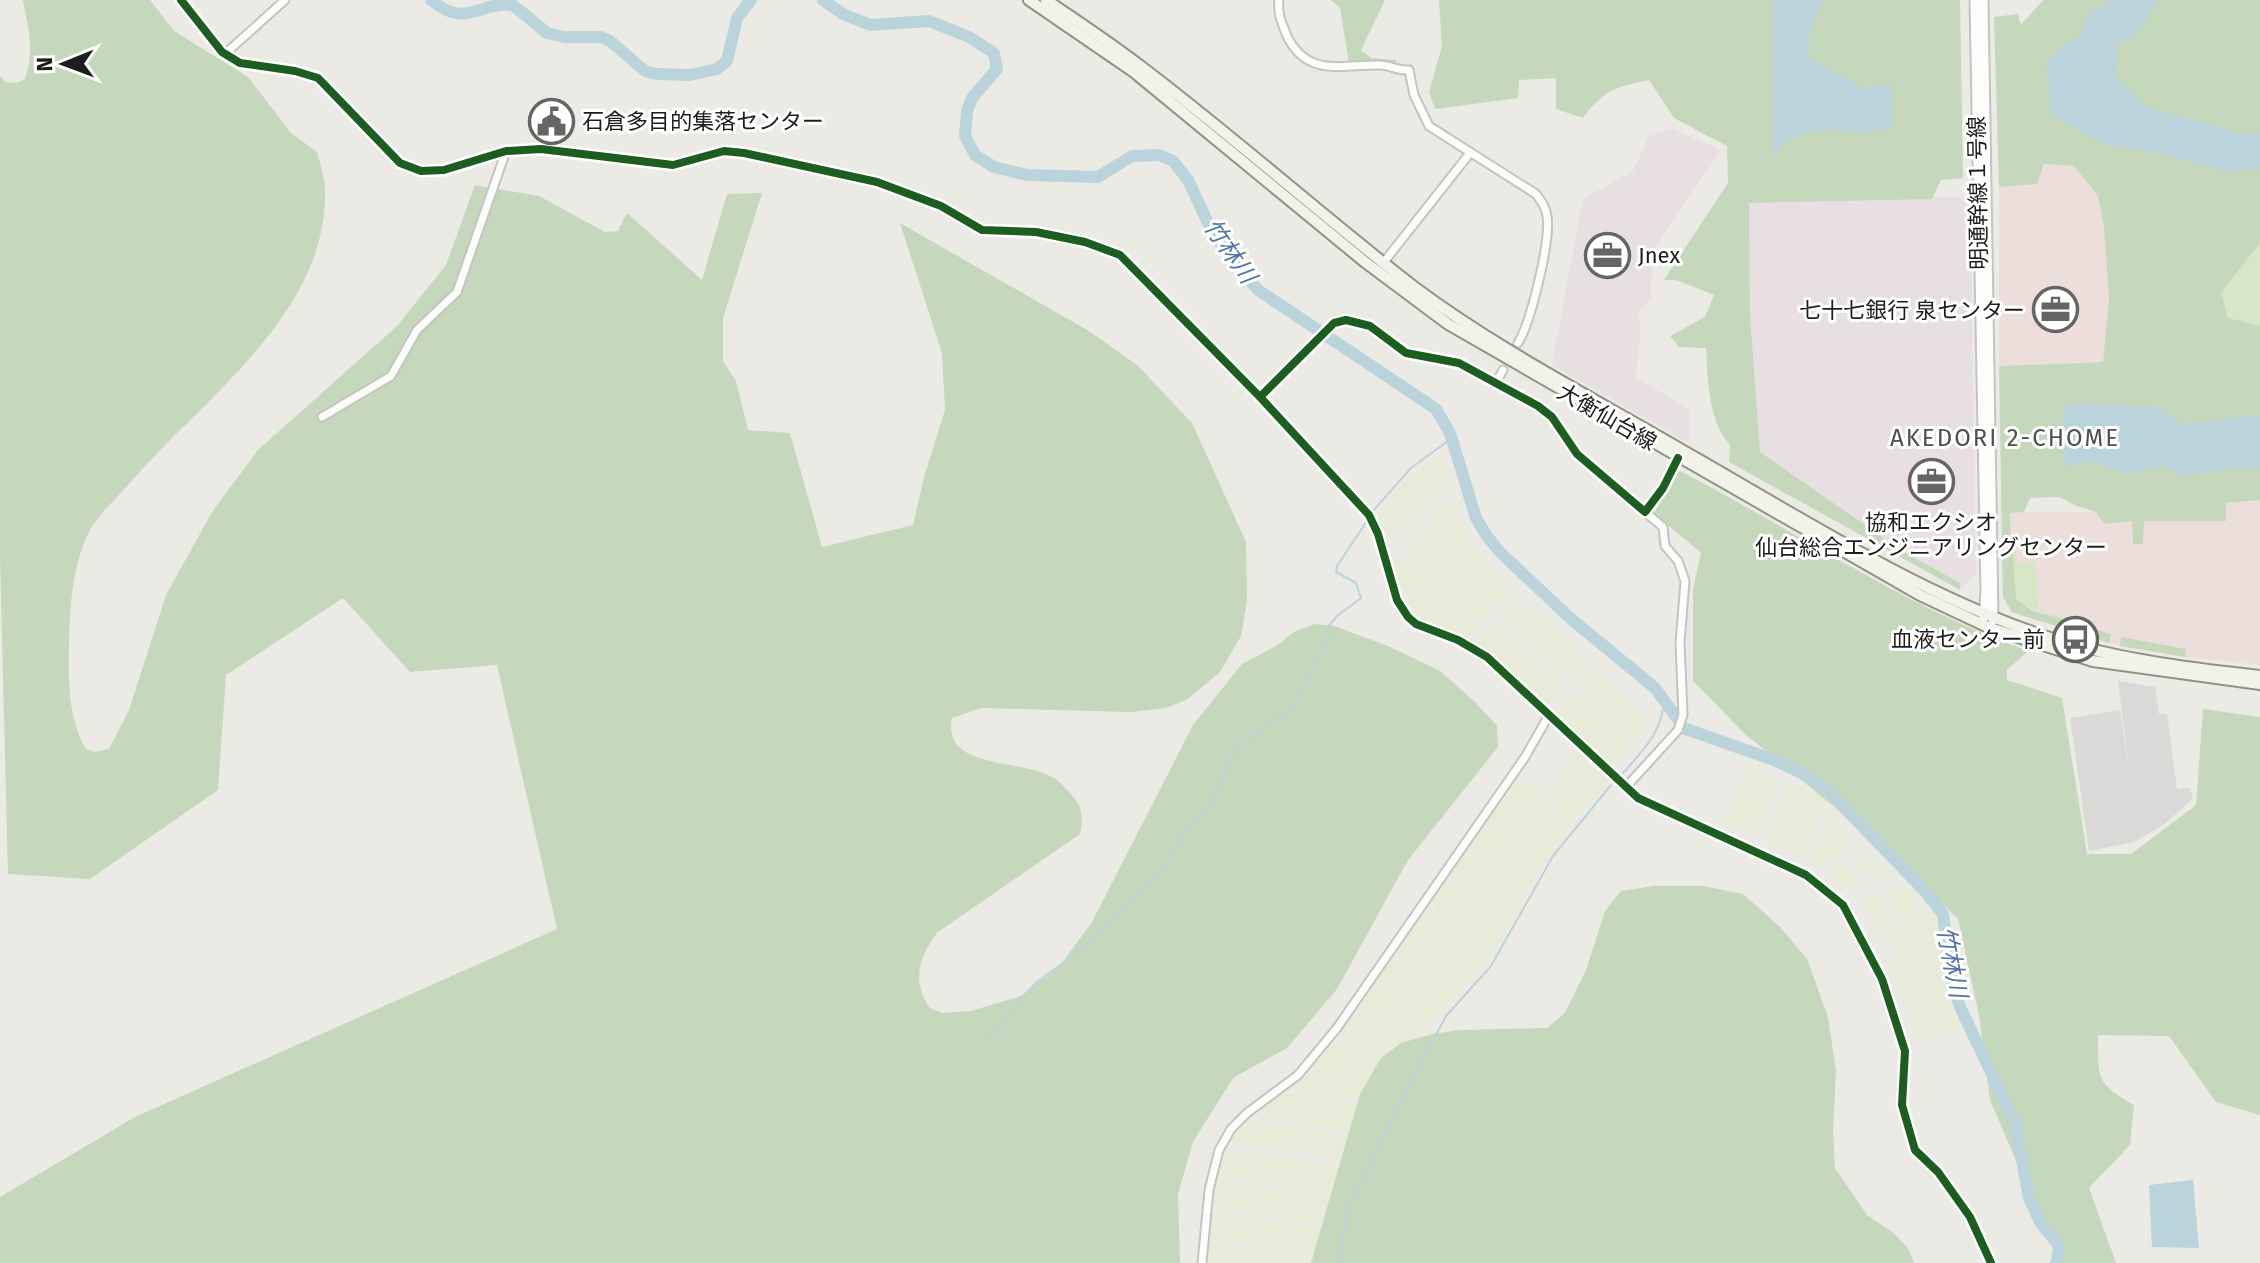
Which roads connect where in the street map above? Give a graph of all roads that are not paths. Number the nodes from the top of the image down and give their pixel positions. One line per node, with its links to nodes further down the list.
1 (181, 0): 8 (street)
2 (285, 0): 8 (street)
3 (1029, 0): 17 (main road, 大衡仙台線)
4 (1046, 0): 11 (main road, 大衡仙台線)
5 (1279, 0): 10 (street)
6 (1975, 0): 19 (street, 明通幹線１号線)
7 (1983, 0): 19 (street)
8 (226, 53): 9 (street)
9 (506, 151): 15 (street); 16 (street)
10 (1470, 153): 11 (street); 12 (street)
11 (1384, 262): 19 (main road, 大衡仙台線)
12 (1518, 343)
13 (1503, 370): 14 (street)
14 (1496, 383): 15 (street); 18 (street)
15 (1260, 397): 22 (street)
16 (322, 417)
17 (1678, 458): 18 (street); 19 (main road, 大衡仙台線)
18 (1645, 512): 23 (street)
19 (1988, 621): 20 (main road, 大衡仙台線); 21 (main road, 大衡仙台線)
20 (2260, 676)
21 (2260, 684)
22 (1549, 715): 23 (street); 24 (street)
23 (1626, 787): 25 (street)
24 (1202, 1263)
25 (1991, 1263)

